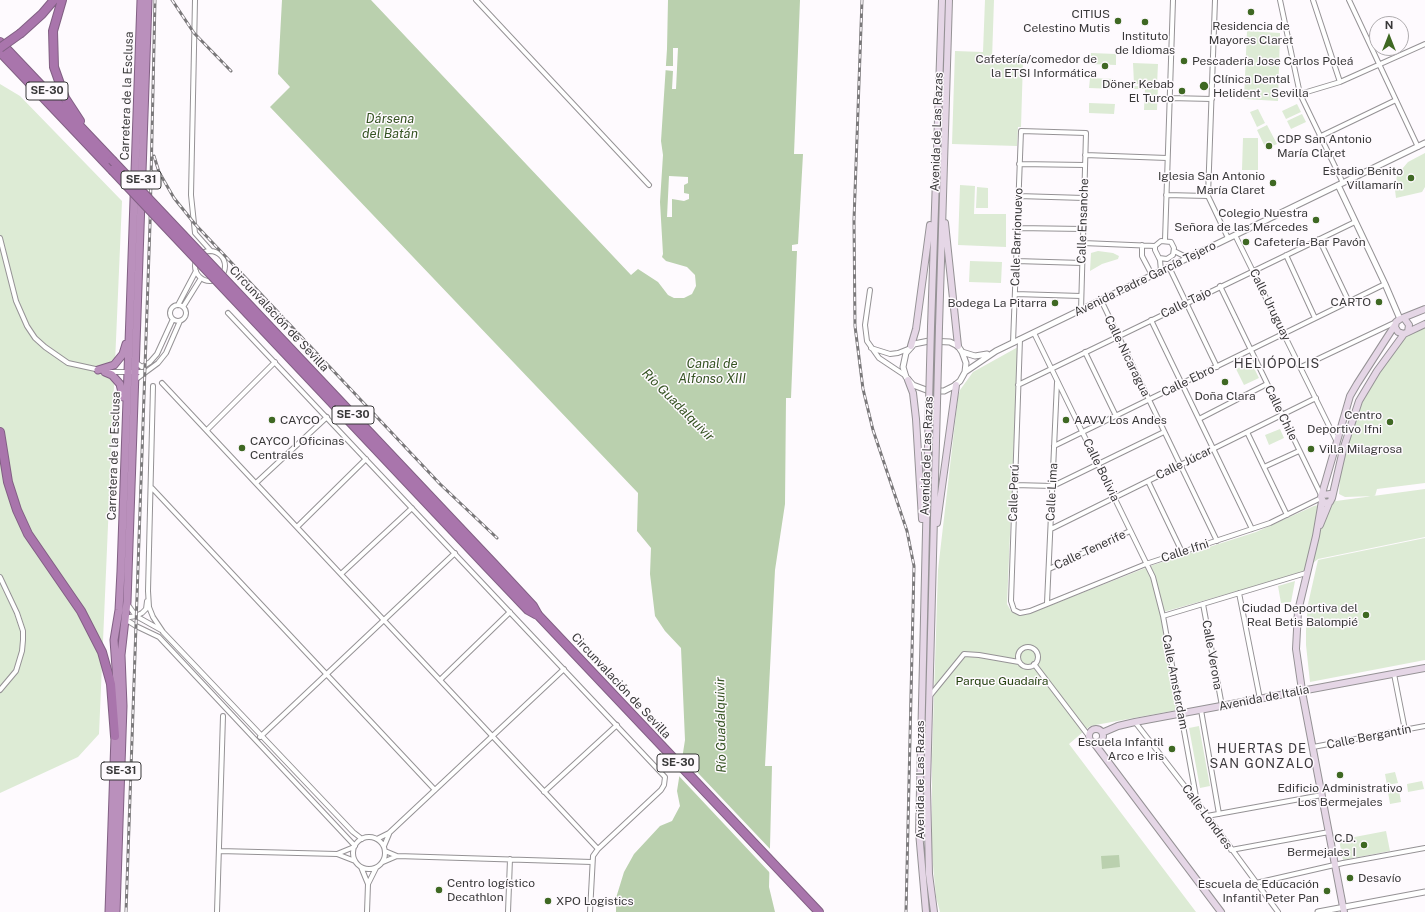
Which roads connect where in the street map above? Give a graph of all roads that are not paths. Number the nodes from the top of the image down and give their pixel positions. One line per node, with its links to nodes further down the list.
1 (54, 0): 16 (highway, bridge)
2 (62, 0): 26 (highway)
3 (141, 0): 88 (highway, Carretera de la Esclusa / SE-31)
4 (148, 0): 99 (highway, Carretera de la Esclusa / SE-31)
5 (195, 0): 52 (street)
6 (476, 0): 34 (street)
7 (942, 0): 36 (main road, Avenida de Las Razas)
8 (949, 0): 35 (main road, Avenida de Las Razas)
9 (1173, 0): 21 (street)
10 (1215, 0): 22 (street)
11 (1280, 0): 20 (street)
12 (1313, 0): 19 (street)
13 (1349, 0): 18 (street)
14 (0, 42): 26 (highway, Circunvalación de Sevilla / SE-30)
15 (1425, 44): 18 (street)
16 (0, 48)
17 (0, 52): 167 (highway, Circunvalación de Sevilla / SE-30, bridge)
18 (1380, 66): 19 (street); 23 (street)
19 (1340, 82): 20 (street)
20 (1300, 94): 25 (street)
21 (1169, 98): 22 (street); 30 (street)
22 (1212, 99): 39 (street)
23 (1396, 100): 25 (street); 28 (street)
24 (1086, 133): 29 (street, Calle Ensanche); 31 (street, Calle Barrionuevo)
25 (1319, 137): 33 (street)
26 (94, 141): 167 (highway, Circunvalación de Sevilla / SE-30, bridge)
27 (1425, 143): 28 (street, Avenida Padre García Tejero)
28 (1418, 147): 33 (street, Avenida Padre García Tejero)
29 (1085, 156): 30 (street); 32 (street, Calle Ensanche)
30 (1167, 158): 37 (street)
31 (1019, 164): 32 (street); 38 (street, Calle Barrionuevo)
32 (1085, 165): 40 (street, Calle Ensanche)
33 (1340, 184): 41 (street); 44 (street, Avenida Padre García Tejero)
34 (649, 185)
35 (943, 193): 91 (main road); 154 (main road, Avenida de Las Razas, bridge)
36 (935, 194): 92 (main road); 153 (main road, Avenida de Las Razas, bridge)
37 (1166, 195): 39 (street); 48 (street)
38 (1018, 196): 40 (street); 42 (street, Calle Barrionuevo)
39 (1208, 196): 46 (street)
40 (1084, 198): 43 (street, Calle Ensanche)
41 (1355, 222): 47 (street, Calle Tajo); 65 (street)
42 (1017, 228): 43 (street); 57 (street, Calle Barrionuevo)
43 (1083, 229): 49 (street, Calle Ensanche)
44 (1235, 235): 46 (street, Avenida Padre García Tejero); 62 (street, Calle Uruguay)
45 (0, 238): 103 (street)
46 (1228, 238): 56 (street, Avenida Padre García Tejero)
47 (1318, 239): 54 (street, Calle Tajo); 71 (street)
48 (1165, 240): 51 (street); 53 (street)
49 (1083, 243): 50 (street); 58 (street, Calle Ensanche)
50 (1142, 245): 51 (street); 63 (street)
51 (1155, 246): 55 (street)
52 (211, 251): 60 (street); 64 (street)
53 (1174, 251): 55 (street); 56 (street)
54 (1286, 255): 62 (street, Calle Tajo); 78 (street)
55 (1159, 258): 61 (street)
56 (1188, 258): 59 (street, Avenida Padre García Tejero)
57 (1016, 261): 58 (street); 68 (street, Calle Barrionuevo)
58 (1082, 263): 69 (street, Calle Ensanche)
59 (1169, 268): 61 (street, Avenida Padre García Tejero); 72 (street)
60 (196, 271): 64 (street); 73 (street)
61 (1161, 271): 63 (street, Avenida Padre García Tejero)
62 (1253, 271): 66 (street, Calle Tajo); 86 (street, Calle Uruguay)
63 (1152, 275): 70 (street, Avenida Padre García Tejero)
64 (201, 278): 74 (street)
65 (1385, 284): 71 (street, Calle Ebro); 82 (street)
66 (1220, 286): 72 (street, Calle Tajo); 94 (street, Calle Chile)
67 (870, 290): 93 (street)
68 (1015, 294): 69 (street); 90 (street, Calle Barrionuevo)
69 (1081, 296): 76 (street, Calle Ensanche)
70 (1101, 300): 76 (street, Avenida Padre García Tejero); 87 (street, Calle Nicaragua)
71 (1348, 302): 78 (street, Calle Ebro)
72 (1186, 303): 80 (street, Calle Tajo); 100 (street)
73 (178, 306): 74 (street); 79 (street)
74 (183, 307): 81 (street)
75 (1425, 309): 82 (main road)
76 (1081, 310): 84 (street, Avenida Padre García Tejero)
77 (228, 313): 98 (street)
78 (1315, 318): 86 (street, Calle Ebro)
79 (173, 319): 81 (street); 99 (street)
80 (1151, 320): 87 (street, Calle Tajo); 110 (street)
81 (180, 321): 104 (street)
82 (1399, 321): 85 (main road); 85 (main road); 101 (street); 127 (main road)
83 (1425, 324): 85 (main road)
84 (1034, 333): 89 (street, Avenida Padre García Tejero); 102 (street, Calle Bolivia)
85 (1406, 333): 142 (main road)
86 (1284, 334): 94 (street, Calle Ebro); 101 (street, Calle Uruguay)
87 (1118, 336): 97 (street, Calle Tajo); 116 (street, Calle Nicaragua)
88 (129, 337): 99 (highway, Carretera de la Esclusa / SE-31); 103 (highway)
89 (1020, 339): 90 (street, Avenida Padre García Tejero); 112 (street, Calle Perú)
90 (1013, 343): 95 (street, Avenida Padre García Tejero)
91 (958, 346): 92 (street); 96 (street)
92 (911, 347): 93 (street); 106 (street)
93 (871, 348): 106 (street)
94 (1251, 350): 100 (street, Calle Ebro); 111 (street, Calle Chile)
95 (996, 351): 96 (street, Avenida Padre García Tejero); 105 (street, Avenida Padre García Tejero)
96 (962, 352): 105 (street)
97 (1085, 352): 102 (street, Calle Tajo); 119 (street)
98 (275, 362): 120 (street); 122 (street)
99 (131, 367): 103 (street); 104 (street); 108 (highway, SE-31); 117 (highway, Carretera de la Esclusa / SE-31)
100 (1217, 367): 110 (street, Calle Ebro)
101 (1301, 367): 115 (street, Calle Uruguay)
102 (1051, 369): 107 (street, Calle Bolivia); 112 (street, Calle Tajo)
103 (102, 371): 117 (highway)
104 (144, 372): 108 (street)
105 (965, 372): 114 (street)
106 (907, 378): 114 (street); 153 (main road)
107 (1057, 381): 124 (street, Calle Bolivia); 128 (street, Calle Lima)
108 (134, 382): 162 (highway, SE-31)
109 (162, 384): 122 (street)
110 (1182, 384): 116 (street, Calle Ebro); 121 (street)
111 (1267, 384): 118 (street, Calle Chile); 121 (street)
112 (1018, 385): 137 (street, Calle Perú)
113 (153, 386): 139 (street)
114 (956, 386): 154 (main road)
115 (1316, 398): 118 (street, Calle Júcar); 127 (street, Calle Uruguay)
116 (1149, 400): 119 (street, Calle Ebro); 125 (street, Calle Nicaragua)
117 (127, 413): 165 (highway, Carretera de la Esclusa / SE-31)
118 (1282, 415): 126 (street, Calle Júcar); 130 (street, Calle Chile)
119 (1116, 416): 124 (street, Calle Ebro)
120 (327, 417): 131 (street); 136 (street)
121 (1199, 419): 129 (street)
122 (207, 430): 136 (street)
123 (0, 432): 196 (highway)
124 (1082, 432): 128 (street, Calle Ebro); 132 (street, Calle Bolivia)
125 (1164, 432): 132 (street); 133 (street, Calle Nicaragua)
126 (1247, 432): 129 (street, Calle Júcar); 134 (street)
127 (1336, 440): 140 (main road)
128 (1054, 446): 138 (street, Calle Lima)
129 (1213, 449): 133 (street, Calle Júcar); 147 (street)
130 (1299, 451): 134 (street); 140 (street, Calle Chile)
131 (366, 459): 143 (street); 145 (street)
132 (1098, 464): 138 (street); 141 (street, Calle Bolivia)
133 (1180, 465): 135 (street, Calle Júcar); 150 (street, Calle Nicaragua)
134 (1264, 467): 144 (street)
135 (1148, 481): 141 (street, Calle Júcar); 151 (street)
136 (256, 483): 145 (street)
137 (1014, 485): 138 (street); 163 (street, Calle Perú)
138 (1053, 486): 146 (street, Calle Lima)
139 (152, 488): 161 (street); 178 (street)
140 (1322, 497): 142 (main road); 142 (main road); 144 (street, Calle Ifni); 149 (main road)
141 (1114, 498): 146 (street, Calle Júcar); 148 (street, Calle Bolivia)
142 (1330, 500): 149 (main road)
143 (412, 508): 152 (street); 158 (street)
144 (1287, 515): 147 (street, Calle Ifni)
145 (297, 527): 158 (street)
146 (1051, 529): 156 (street, Calle Lima)
147 (1252, 529): 150 (street, Calle Ifni)
148 (1130, 531): 155 (street, Calle Bolivia); 156 (street, Calle Tenerife)
149 (1316, 536): 157 (main road)
150 (1217, 541): 151 (street, Calle Ifni)
151 (1182, 552): 155 (street, Calle Ifni)
152 (455, 553): 166 (street); 170 (street)
153 (925, 556): 238 (main road, Avenida de Las Razas)
154 (933, 556): 183 (main road, Avenida de Las Razas)
155 (1146, 564): 163 (street, Calle Ifni); 169 (street, Calle Amsterdam)
156 (1049, 569): 163 (street, Calle Lima)
157 (1306, 573): 160 (street); 182 (main road)
158 (341, 574): 170 (street)
159 (0, 577): 181 (street)
160 (1240, 593): 164 (street); 184 (street)
161 (148, 594): 168 (street); 173 (street)
162 (126, 602): 168 (street); 171 (highway, SE-31)
163 (1047, 603)
164 (1203, 604): 169 (street); 185 (street, Calle Verona)
165 (119, 610): 171 (highway, Carretera de la Esclusa / SE-31); 171 (street)
166 (510, 612): 177 (street); 180 (street)
167 (538, 615): 237 (highway, Circunvalación de Sevilla / SE-30)
168 (136, 616): 171 (street); 173 (street)
169 (1163, 616): 187 (street, Calle Amsterdam)
170 (383, 620): 178 (street); 180 (street)
171 (122, 625): 172 (street); 172 (street); 196 (highway, Carretera de la Esclusa / SE-31); 232 (highway, Carretera de la Esclusa / SE-31)
172 (136, 626): 198 (street)
173 (163, 632): 194 (street)
174 (1019, 662): 175 (street); 175 (street); 183 (street)
175 (1034, 664): 195 (street)
176 (1425, 668): 179 (main road, Avenida de Italia)
177 (564, 669): 190 (street); 197 (street)
178 (326, 674): 194 (street); 201 (street)
179 (1394, 674): 182 (main road, Avenida de Italia); 192 (street)
180 (440, 680): 197 (street)
181 (0, 690)
182 (1302, 691): 184 (main road, Avenida de Italia); 200 (main road)
183 (929, 697): 239 (main road, Avenida de Las Razas)
184 (1260, 699): 185 (main road, Avenida de Italia)
185 (1222, 706): 186 (main road, Avenida de Italia)
186 (1201, 710): 187 (main road, Avenida de Italia); 205 (street)
187 (1181, 714): 189 (main road, Avenida de Italia); 204 (street, Calle Amsterdam)
188 (223, 716): 216 (street)
189 (1135, 722): 193 (main road, Avenida de Italia); 204 (street, Calle Londres)
190 (617, 725): 202 (street); 213 (street)
191 (1425, 726): 192 (street, Calle Bergantín)
192 (1405, 730): 200 (street, Calle Bergantín)
193 (1104, 732): 195 (main road); 199 (main road)
194 (262, 735): 198 (street); 209 (street)
195 (1088, 735): 199 (main road)
196 (115, 736): 231 (highway, Carretera de la Esclusa / SE-31)
197 (492, 737): 201 (street); 202 (street)
198 (257, 740): 211 (street)
199 (1094, 743): 240 (main road)
200 (1313, 747): 203 (main road)
201 (435, 790): 208 (street)
202 (544, 792): 213 (street)
203 (1322, 795): 205 (street); 207 (main road)
204 (1198, 802): 206 (street, Calle Londres)
205 (1219, 814): 206 (street)
206 (1207, 816): 215 (street, Calle Londres)
207 (1329, 832): 215 (street); 224 (main road)
208 (390, 833): 210 (street); 212 (street)
209 (362, 839): 210 (street); 211 (street)
210 (377, 839): 212 (street)
211 (354, 846): 218 (street); 221 (street)
212 (384, 846): 217 (street)
213 (598, 849): 223 (street)
214 (1425, 849): 224 (street)
215 (1231, 850): 227 (street, Calle Londres)
216 (219, 851): 218 (street); 233 (street)
217 (385, 851): 219 (street); 222 (street)
218 (337, 854): 221 (street)
219 (397, 856): 220 (street); 222 (street)
220 (510, 860): 223 (street); 235 (street)
221 (355, 861): 225 (street)
222 (383, 862): 226 (street)
223 (592, 862): 236 (street)
224 (1336, 866): 227 (street); 230 (main road)
225 (361, 867): 226 (street); 228 (street)
226 (376, 868): 228 (street)
227 (1256, 883): 241 (street, Calle Londres)
228 (368, 884): 234 (street)
229 (1425, 892): 230 (street)
230 (1343, 910): 242 (street)
231 (109, 912)
232 (116, 912)
233 (217, 912)
234 (367, 912)
235 (508, 912)
236 (590, 912)
237 (819, 912)
238 (926, 912)
239 (934, 912)
240 (1221, 912)
241 (1278, 912)
242 (1318, 912)

